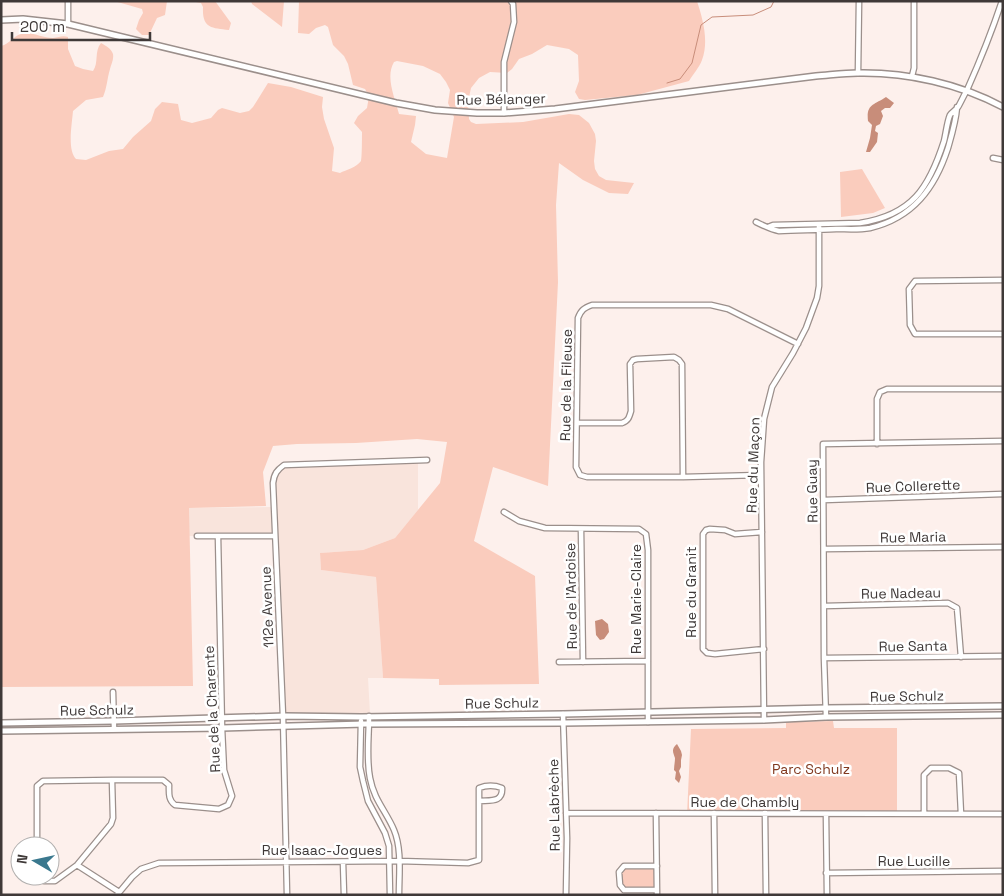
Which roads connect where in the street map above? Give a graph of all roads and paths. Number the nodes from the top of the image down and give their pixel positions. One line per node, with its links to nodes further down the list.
1 (68, 1): 7 (street)
2 (511, 1): 13 (street)
3 (859, 1): 8 (street)
4 (914, 1): 9 (street)
5 (1002, 1): 10 (street)
6 (1, 20): 7 (street, Rue Bélanger)
7 (68, 24): 13 (street, Rue Bélanger)
8 (858, 73): 9 (street, Rue Bélanger); 13 (street, Rue Bélanger)
9 (912, 76): 10 (street, Rue Bélanger)
10 (966, 91): 11 (street); 12 (street, Rue Bélanger)
11 (957, 107): 17 (street); 19 (street)
12 (1003, 107)
13 (504, 113)
14 (993, 158): 15 (street)
15 (1003, 160)
16 (756, 222): 18 (street)
17 (820, 224): 18 (street); 19 (street, Rue du Maçon)
18 (768, 227): 19 (street)
19 (819, 230): 22 (street, Rue du Maçon)
20 (1003, 280): 21 (street)
21 (1003, 334)
22 (798, 344): 24 (street, Rue de la Fileuse); 28 (street, Rue du Maçon)
23 (1003, 389): 26 (street)
24 (577, 423): 29 (street, Rue de la Fileuse); 29 (street)
25 (1003, 442): 26 (street, Rue Guay)
26 (877, 444): 31 (street, Rue Guay)
27 (427, 460): 37 (street, 112e Avenue)
28 (761, 475): 29 (street, Rue de la Fileuse); 34 (street, Rue du Maçon)
29 (683, 477)
30 (1003, 494): 31 (street, Rue Collerette)
31 (824, 500): 39 (street, Rue Guay)
32 (504, 512): 33 (street, Rue Marie-Claire)
33 (581, 529): 45 (street, Rue Marie-Claire); 47 (street, Rue de l'Ardoise)
34 (762, 532): 41 (street, Rue du Maçon); 41 (street, Rue du Granit)
35 (197, 536): 36 (street)
36 (218, 536): 37 (street); 63 (street, Rue de la Charente)
37 (275, 536): 57 (street, 112e Avenue)
38 (1003, 547): 39 (street, Rue Maria)
39 (824, 549): 40 (street, Rue Guay)
40 (824, 606): 43 (street, Rue Nadeau); 44 (street, Rue Guay)
41 (764, 650): 52 (street, Rue du Maçon)
42 (1003, 656): 43 (street, Rue Santa)
43 (961, 657): 44 (street, Rue Santa)
44 (824, 658): 51 (street, Rue Guay)
45 (648, 661): 47 (street); 54 (street, Rue Marie-Claire)
46 (560, 662): 47 (street)
47 (583, 662)
48 (113, 692): 65 (street)
49 (1003, 706): 50 (street, Rue Schulz)
50 (898, 707): 51 (street, Rue Schulz); 62 (street)
51 (826, 708): 52 (street, Rue Schulz); 61 (street, Rue Guay)
52 (764, 710): 53 (street, Rue Schulz); 64 (street, Rue du Maçon)
53 (713, 711): 54 (street, Rue Schulz); 66 (street)
54 (648, 712): 55 (street, Rue Schulz); 67 (street, Rue Marie-Claire)
55 (563, 714): 59 (street, Rue Schulz); 69 (street, Rue Labrèche)
56 (1003, 715): 62 (street, Rue Schulz)
57 (283, 716): 58 (street, Rue Schulz); 63 (street, Rue Schulz); 72 (street, 112e Avenue)
58 (321, 716): 60 (street, Rue Schulz); 73 (street)
59 (369, 716): 60 (street, Rue Schulz); 71 (street)
60 (361, 717): 70 (street)
61 (826, 717): 62 (street, Rue Schulz); 64 (street, Rue Schulz)
62 (899, 717)
63 (222, 718): 65 (street, Rue Schulz); 74 (street, Rue de la Charente)
64 (764, 720): 66 (street, Rue Schulz)
65 (114, 721): 68 (street, Rue Schulz); 75 (street)
66 (713, 721): 67 (street, Rue Schulz)
67 (648, 722): 69 (street, Rue Schulz)
68 (1, 723)
69 (563, 723): 71 (street, Rue Schulz); 79 (street, Rue Labrèche)
70 (362, 724): 71 (street, Rue Schulz); 73 (street, Rue Schulz); 88 (street)
71 (369, 724): 89 (street)
72 (283, 725): 73 (street, Rue Schulz); 74 (street, Rue Schulz); 90 (street, 112e Avenue)
73 (321, 725)
74 (222, 728): 75 (street, Rue Schulz); 77 (street, Rue de la Charente)
75 (114, 729): 76 (street, Rue Schulz)
76 (1, 731)
77 (112, 780): 87 (street); 92 (street)
78 (479, 801): 78 (street); 89 (street, Rue Isaac-Jogues)
79 (566, 813): 80 (street, Rue de Chambly); 103 (street, Rue Labrèche)
80 (656, 813): 81 (street, Rue de Chambly); 93 (street)
81 (714, 813): 82 (street, Rue de Chambly); 104 (street)
82 (765, 813): 83 (street, Rue de Chambly); 105 (street)
83 (826, 814): 84 (street, Rue de Chambly); 95 (street)
84 (924, 814): 85 (street, Rue de Chambly); 85 (street)
85 (961, 814): 86 (street, Rue de Chambly)
86 (1003, 814)
87 (37, 836)
88 (389, 861): 89 (street, Rue Isaac-Jogues); 91 (street, Rue Isaac-Jogues); 101 (street)
89 (399, 861): 102 (street)
90 (286, 862): 91 (street, Rue Isaac-Jogues); 98 (street, Rue Isaac-Jogues); 99 (street, 112e Avenue)
91 (343, 862): 100 (street)
92 (77, 865): 96 (street); 98 (street)
93 (657, 866): 97 (street); 97 (street)
94 (1003, 872): 95 (street, Rue Lucille)
95 (826, 873): 106 (street)
96 (60, 878)
97 (657, 892)
98 (118, 894)
99 (287, 895)
100 (344, 895)
101 (390, 895)
102 (399, 895)
103 (566, 895)
104 (715, 895)
105 (766, 895)
106 (827, 895)

